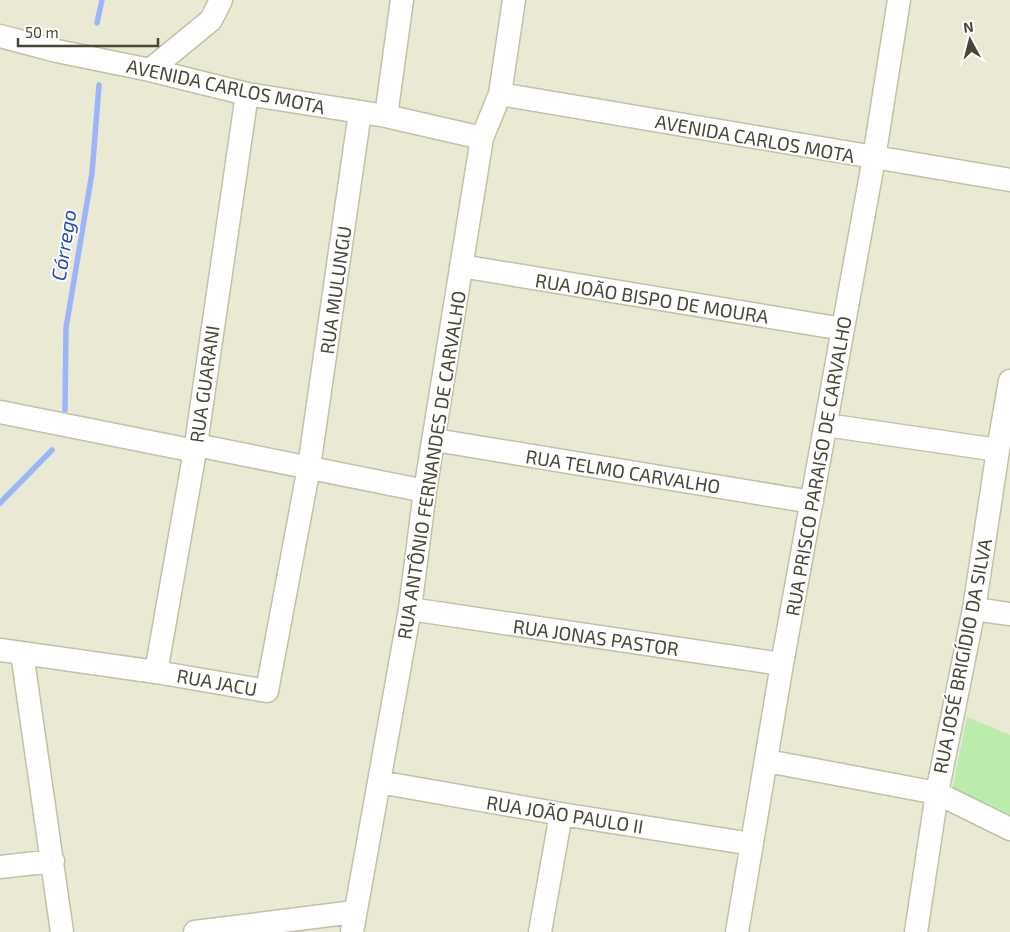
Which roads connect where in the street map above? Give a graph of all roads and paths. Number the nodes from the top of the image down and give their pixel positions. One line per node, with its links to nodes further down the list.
1 (221, 0): 6 (street)
2 (402, 0): 10 (street)
3 (514, 0): 8 (street, RUA ANTÔNIO FERNANDES DE CARVALHO)
4 (899, 0): 12 (street, RUA PRISCO PARAISO DE CARVALHO)
5 (0, 36): 6 (street, AVENIDA CARLOS MOTA)
6 (150, 70): 7 (street, AVENIDA CARLOS MOTA)
7 (246, 94): 9 (street, AVENIDA CARLOS MOTA); 20 (street, RUA GUARANI)
8 (500, 94): 11 (street, RUA ANTÔNIO FERNANDES DE CARVALHO); 12 (street, AVENIDA CARLOS MOTA)
9 (360, 112): 10 (street, AVENIDA CARLOS MOTA); 22 (street, RUA MULUNGU)
10 (386, 116): 11 (street, AVENIDA CARLOS MOTA)
11 (482, 138): 14 (street, RUA ANTÔNIO FERNANDES DE CARVALHO)
12 (874, 158): 13 (street, AVENIDA CARLOS MOTA); 15 (street, RUA PRISCO PARAISO DE CARVALHO)
13 (1010, 180)
14 (461, 266): 15 (street, RUA JOÃO BISPO DE MOURA); 19 (street, RUA ANTÔNIO FERNANDES DE CARVALHO)
15 (843, 329): 18 (street, RUA PRISCO PARAISO DE CARVALHO)
16 (1010, 381): 21 (street, RUA JOSÉ BRIGÍDIO DA SILVA)
17 (0, 412): 20 (street)
18 (826, 425): 21 (street); 24 (street, RUA PRISCO PARAISO DE CARVALHO)
19 (435, 440): 23 (street, RUA ANTÔNIO FERNANDES DE CARVALHO); 24 (street, RUA TELMO CARVALHO)
20 (195, 448): 22 (street); 31 (street, RUA GUARANI)
21 (998, 450): 25 (street, RUA JOSÉ BRIGÍDIO DA SILVA)
22 (309, 467): 23 (street); 31 (street, RUA JACU)
23 (425, 490): 26 (street, RUA ANTÔNIO FERNANDES DE CARVALHO)
24 (812, 502): 30 (street, RUA PRISCO PARAISO DE CARVALHO)
25 (974, 608): 27 (street); 34 (street, RUA JOSÉ BRIGÍDIO DA SILVA)
26 (410, 609): 30 (street, RUA JONAS PASTOR); 33 (street, RUA ANTÔNIO FERNANDES DE CARVALHO)
27 (1010, 614)
28 (0, 650): 29 (street, RUA JACU)
29 (22, 653): 31 (street, RUA JACU); 38 (street)
30 (782, 664): 32 (street, RUA PRISCO PARAISO DE CARVALHO)
31 (156, 672)
32 (767, 761): 34 (street); 37 (street, RUA PRISCO PARAISO DE CARVALHO)
33 (379, 782): 35 (street, RUA JOÃO PAULO II); 40 (street, RUA ANTÔNIO FERNANDES DE CARVALHO)
34 (937, 794): 36 (street); 45 (street, RUA JOSÉ BRIGÍDIO DA SILVA)
35 (561, 814): 37 (street, RUA JOÃO PAULO II); 43 (street)
36 (1010, 829)
37 (752, 844): 44 (street, RUA PRISCO PARAISO DE CARVALHO)
38 (53, 861): 39 (street); 41 (street)
39 (0, 867)
40 (353, 922): 42 (street)
41 (62, 932)
42 (195, 932)
43 (540, 932)
44 (738, 932)
45 (917, 932)

